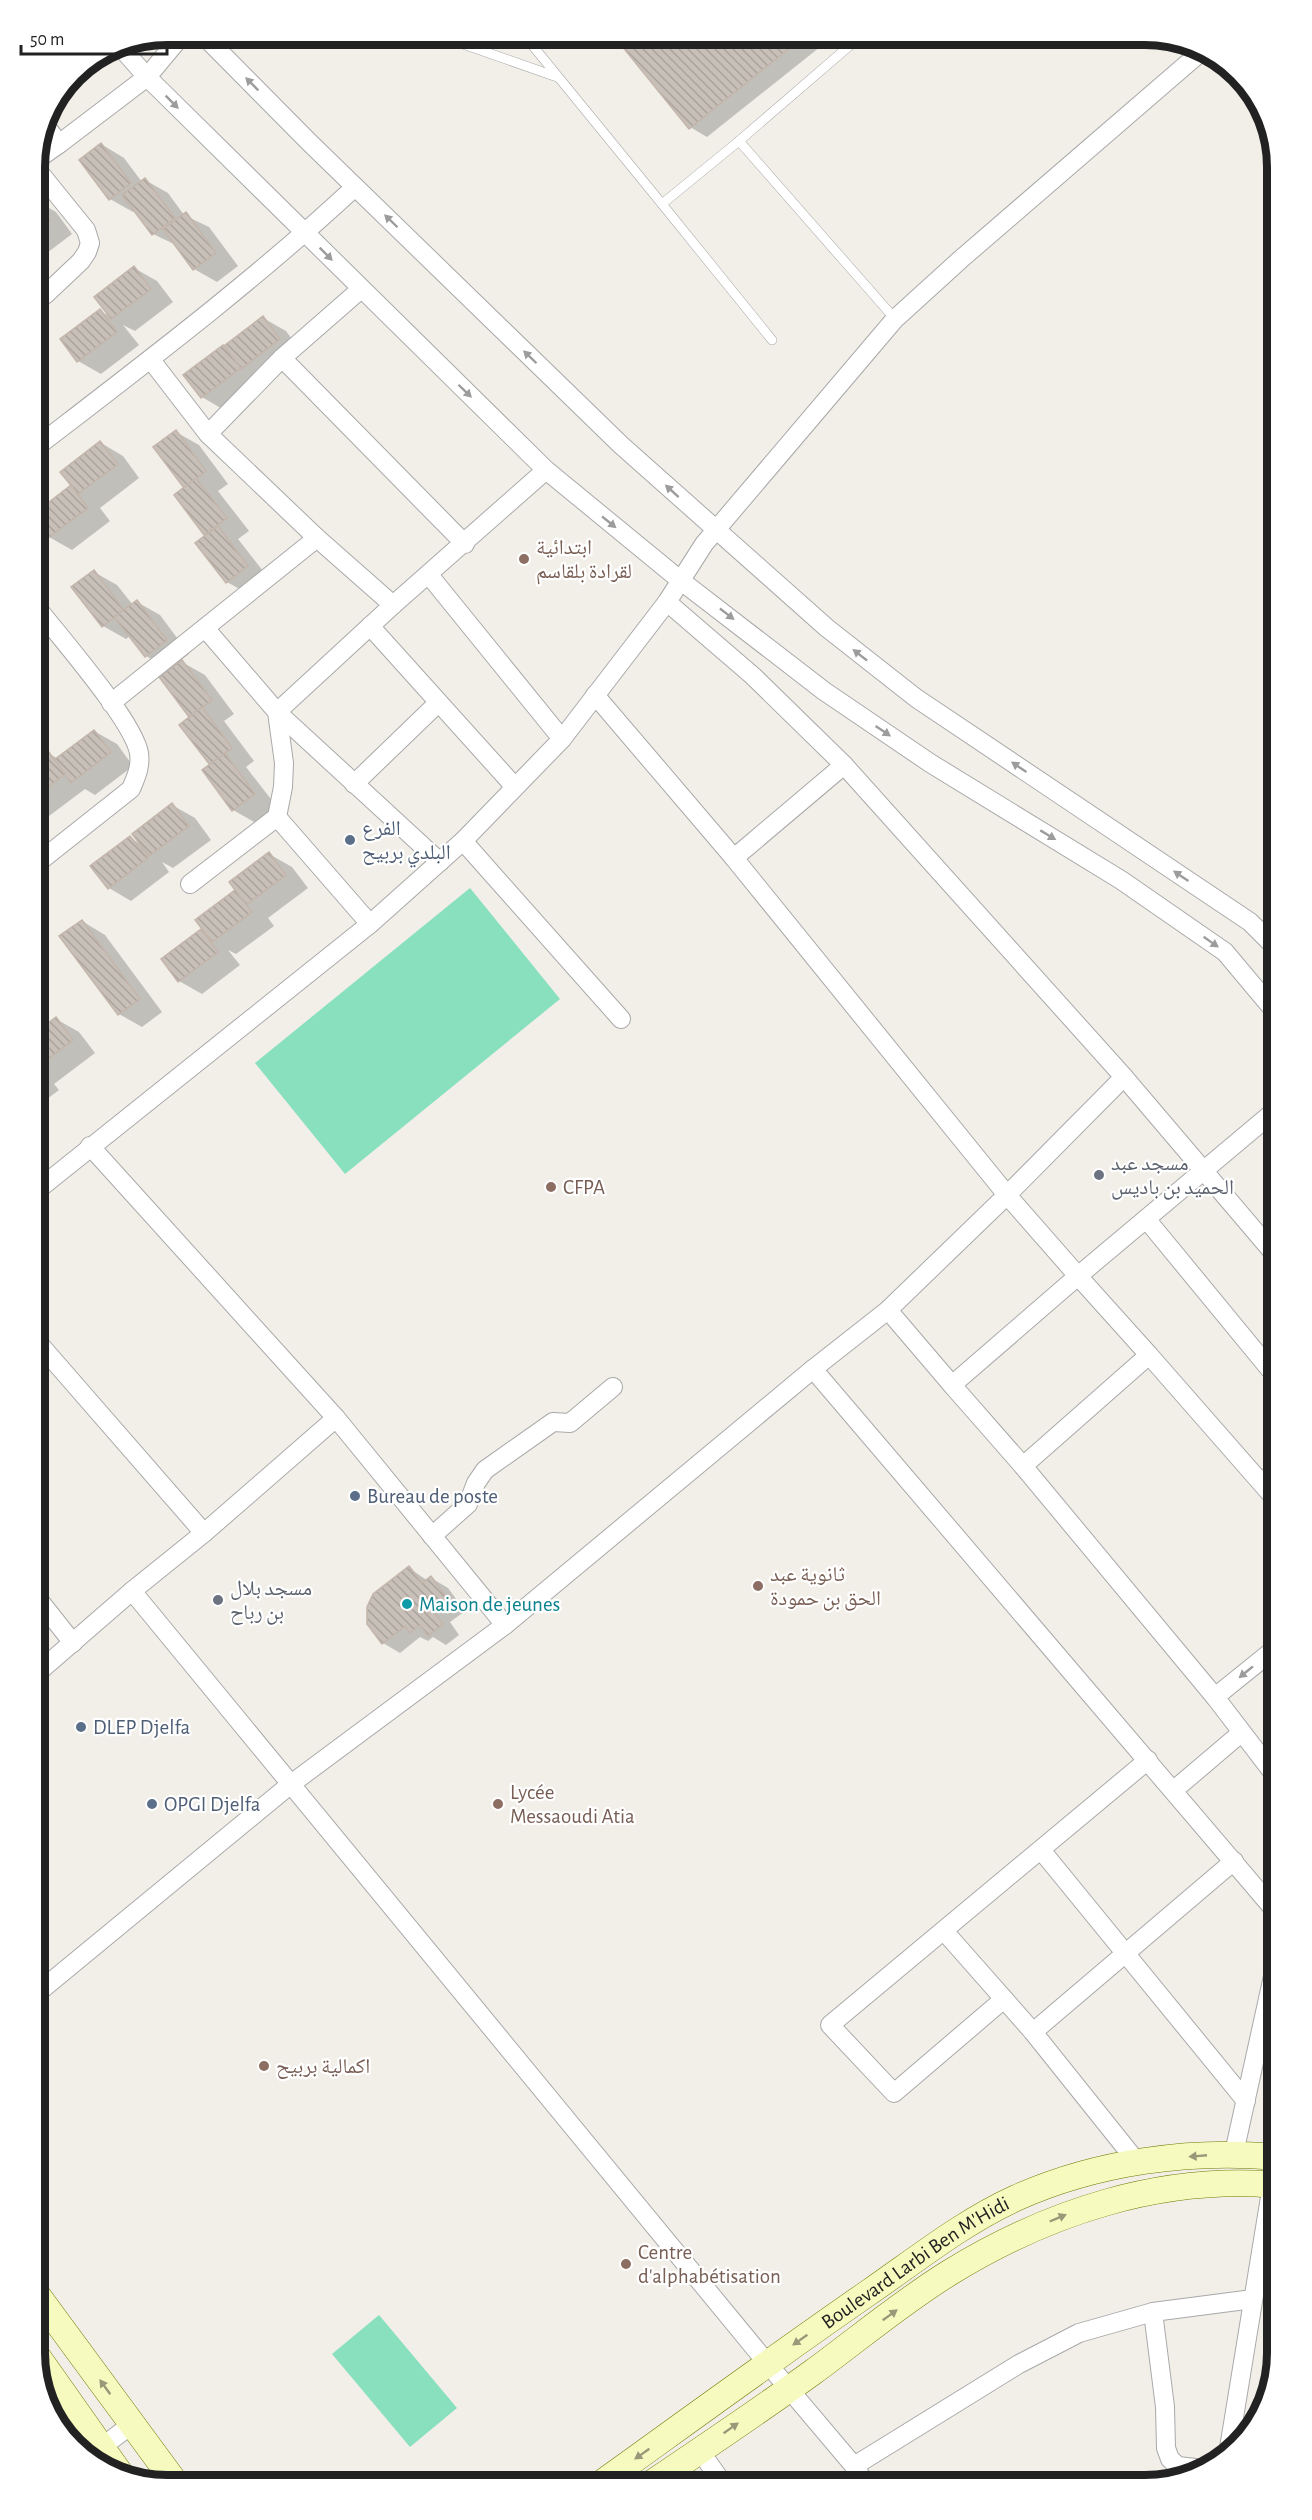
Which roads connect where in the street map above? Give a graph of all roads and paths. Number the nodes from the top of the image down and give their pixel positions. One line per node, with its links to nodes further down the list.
1 (173, 45): 8 (street)
2 (214, 45): 15 (street, one-way to 2)
3 (466, 45): 9 (lane)
4 (532, 45): 9 (lane)
5 (850, 45): 11 (lane)
6 (125, 52): 8 (street)
7 (1196, 56): 20 (street)
8 (147, 77): 12 (street); 17 (street, one-way to 17)
9 (557, 77): 16 (lane)
10 (50, 132): 12 (street)
11 (739, 141): 16 (lane); 20 (lane)
12 (59, 144): 13 (street)
13 (46, 153)
14 (45, 179): 19 (street)
15 (355, 187): 17 (street); 27 (street, one-way to 15)
16 (662, 204): 21 (lane)
17 (306, 233): 18 (street, one-way to 18); 23 (street)
18 (361, 290): 22 (street); 26 (street, one-way to 26)
19 (45, 295)
20 (895, 319): 27 (street)
21 (772, 340)
22 (282, 358): 24 (street); 29 (street)
23 (151, 360): 24 (street); 25 (street)
24 (208, 434): 28 (street)
25 (45, 440)
26 (546, 470): 29 (street); 30 (street, one-way to 30)
27 (710, 537): 30 (street); 52 (street, one-way to 27)
28 (317, 538): 33 (street); 36 (street)
29 (465, 544): 31 (street)
30 (684, 573): 32 (street); 53 (street, one-way to 53)
31 (429, 575): 33 (street); 41 (street)
32 (667, 602): 37 (street); 42 (street)
33 (393, 605): 35 (street)
34 (45, 618): 38 (street)
35 (370, 626): 39 (street); 40 (street)
36 (205, 628): 38 (street); 40 (street)
37 (595, 695): 41 (street); 48 (street)
38 (111, 703): 47 (street)
39 (438, 703): 43 (street); 44 (street)
40 (277, 712): 43 (street); 45 (street)
41 (562, 739): 44 (street)
42 (844, 765): 48 (street); 55 (street)
43 (354, 784): 49 (street)
44 (515, 787): 46 (street)
45 (277, 817): 50 (street); 51 (street)
46 (464, 841): 49 (street); 54 (street)
47 (45, 857)
48 (734, 858): 60 (street)
49 (440, 862): 51 (street)
50 (190, 884)
51 (370, 924): 57 (street)
52 (1267, 938)
53 (1267, 1001)
54 (621, 1018)
55 (1124, 1077): 58 (street); 60 (street)
56 (1267, 1118): 58 (street)
57 (90, 1146): 59 (street); 71 (street)
58 (1203, 1173): 61 (street); 62 (street)
59 (45, 1184)
60 (1007, 1195): 63 (street); 64 (street)
61 (1146, 1220): 63 (street); 67 (street)
62 (1267, 1245)
63 (1078, 1276): 66 (street); 69 (street)
64 (888, 1310): 68 (street); 69 (street)
65 (45, 1350): 76 (street)
66 (1149, 1355): 72 (street); 74 (street)
67 (1267, 1365)
68 (813, 1369): 80 (street); 86 (street)
69 (952, 1386): 72 (street)
70 (613, 1387): 77 (street)
71 (336, 1418): 76 (street); 77 (street)
72 (1023, 1467): 84 (street)
73 (1267, 1479): 74 (street)
74 (1262, 1483): 75 (street)
75 (1267, 1489)
76 (204, 1533): 78 (street)
77 (432, 1536): 80 (street)
78 (132, 1591): 81 (street); 88 (street)
79 (45, 1608): 81 (street)
80 (504, 1625): 88 (street)
81 (73, 1643): 83 (street)
82 (1267, 1656): 84 (street, one-way to 84)
83 (45, 1667)
84 (1215, 1697): 85 (street)
85 (1241, 1733): 87 (street); 89 (street)
86 (1148, 1760): 89 (street); 90 (street)
87 (1267, 1762)
88 (291, 1784): 95 (street); 108 (street)
89 (1174, 1790): 91 (street)
90 (1041, 1850): 93 (street); 94 (street)
91 (1234, 1861): 92 (street); 94 (street)
92 (1267, 1900)
93 (944, 1931): 96 (street); 96 (street)
94 (1125, 1953): 98 (street); 99 (street)
95 (45, 1986)
96 (1004, 1999): 98 (street)
97 (1267, 2007): 99 (street)
98 (1033, 2032): 102 (street)
99 (1246, 2101): 100 (street)
100 (1234, 2153): 101 (main road, Boulevard Larbi Ben M'Hidi); 102 (main road, Boulevard Larbi Ben M'Hidi, one-way to 102)
101 (1267, 2156)
102 (1137, 2162): 108 (main road, Boulevard Larbi Ben M'Hidi, one-way to 108)
103 (1267, 2185): 110 (main road, one-way to 103)
104 (1267, 2226): 105 (street)
105 (1253, 2299): 107 (street); 112 (street)
106 (45, 2307): 111 (main road, one-way to 106)
107 (1153, 2312): 116 (street); 117 (street)
108 (767, 2363): 110 (street); 119 (main road, Boulevard Larbi Ben M'Hidi, one-way to 119)
109 (47, 2373): 113 (main road)
110 (790, 2388): 114 (main road, one-way to 110); 116 (street)
111 (132, 2424): 115 (street); 118 (main road)
112 (1230, 2440)
113 (94, 2451)
114 (700, 2451): 120 (main road); 121 (street)
115 (95, 2452)
116 (854, 2466): 122 (street)
117 (1188, 2467)
118 (170, 2475)
119 (613, 2475)
120 (664, 2475)
121 (717, 2475)
122 (860, 2475)

